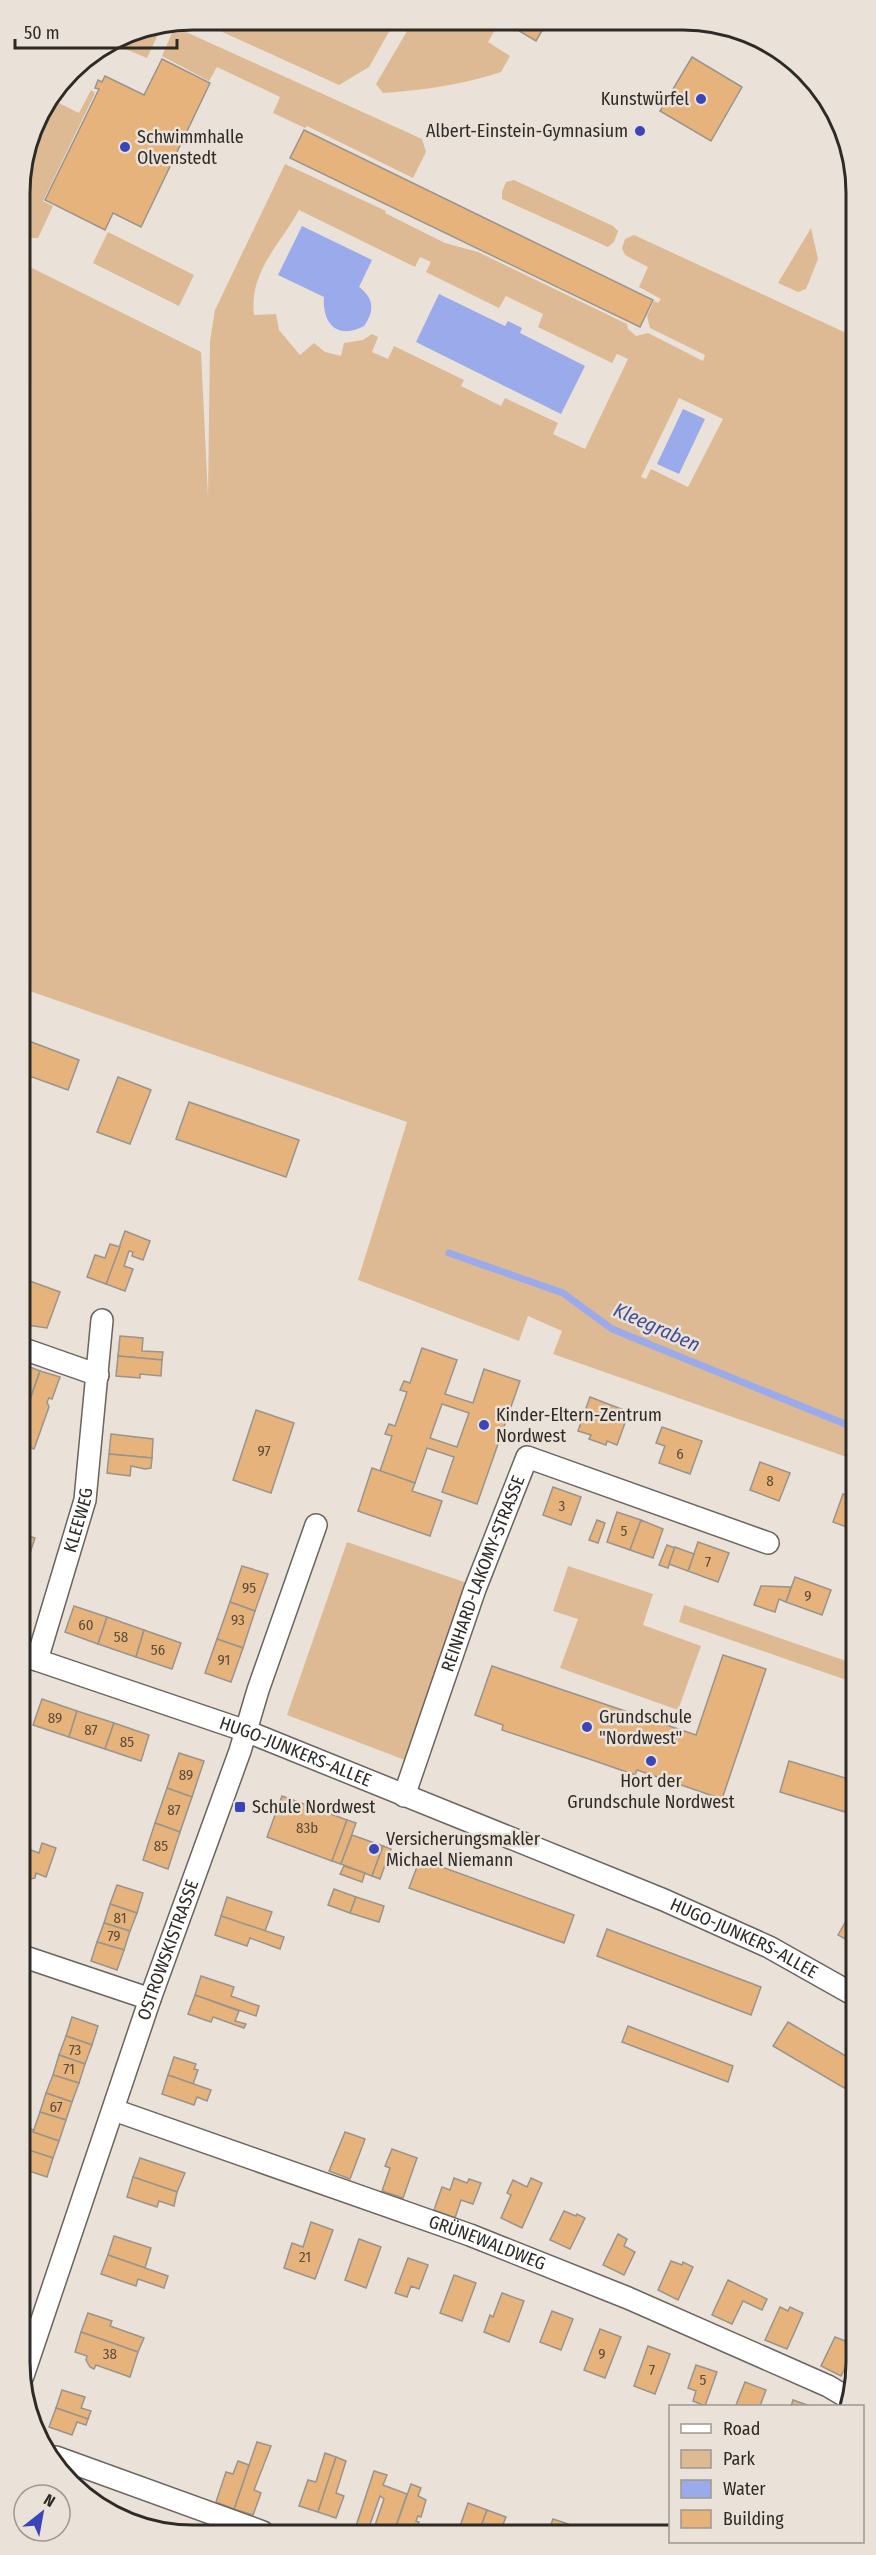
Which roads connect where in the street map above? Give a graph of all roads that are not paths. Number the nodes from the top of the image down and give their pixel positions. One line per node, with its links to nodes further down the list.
1 (102, 1320): 3 (street, KLEEWEG)
2 (30, 1351): 3 (street)
3 (98, 1375): 6 (street, KLEEWEG)
4 (315, 1526): 7 (street, OSTROWSKISTRASSE)
5 (768, 1543): 8 (street, REINHARD-LAKOMY-STRASSE)
6 (30, 1658): 7 (street, HUGO-JUNKERS-ALLEE)
7 (246, 1731): 8 (street, HUGO-JUNKERS-ALLEE); 11 (street, OSTROWSKISTRASSE)
8 (404, 1796): 10 (street, HUGO-JUNKERS-ALLEE)
9 (30, 1959): 11 (street)
10 (846, 1990)
11 (150, 1999): 12 (street, OSTROWSKISTRASSE)
12 (114, 2110): 13 (street, OSTROWSKISTRASSE); 14 (street, GRÜNEWALDWEG)
13 (30, 2356)
14 (843, 2394)
15 (63, 2460): 16 (street)
16 (244, 2525)

